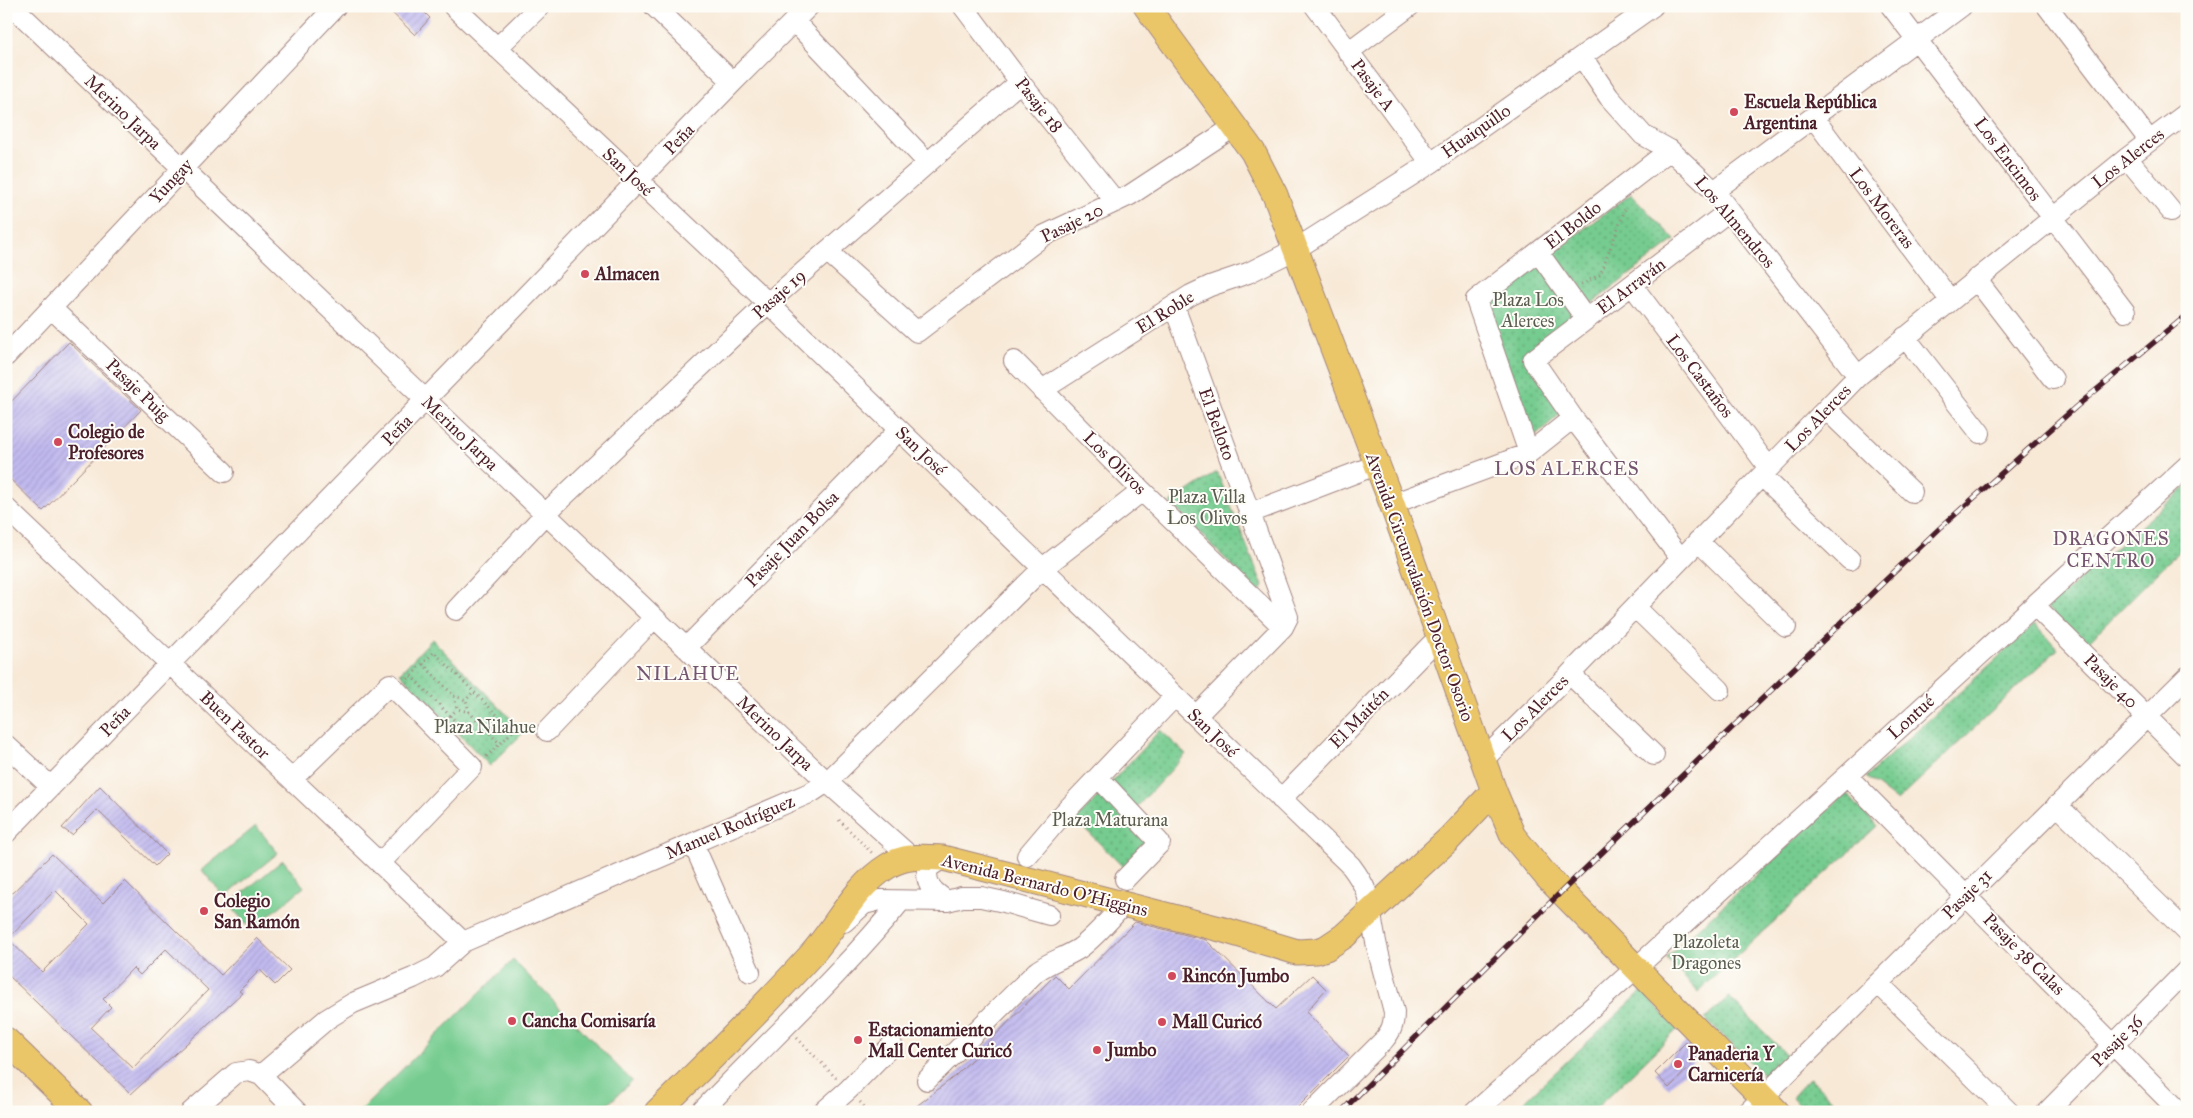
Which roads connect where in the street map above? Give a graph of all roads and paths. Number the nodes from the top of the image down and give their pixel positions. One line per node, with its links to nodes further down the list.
1 (12, 6): 30 (street, Merino Jarpa)
2 (336, 6): 30 (street, Yungay)
3 (453, 6): 17 (street, San José)
4 (540, 6): 17 (street)
5 (654, 6): 20 (street)
6 (809, 6): 15 (street, Peña)
7 (963, 6): 21 (street, Pasaje 18)
8 (1146, 6): 24 (main road, Avenida Circunvalación Doctor Osorio)
9 (1315, 6): 18 (street, Pasaje A)
10 (1410, 6): 18 (street)
11 (1653, 6): 19 (street, Huaiquillo)
12 (1891, 6): 16 (street, Los Encimos)
13 (1962, 6): 16 (street)
14 (2047, 6): 25 (street)
15 (794, 21): 20 (street, Peña); 28 (street)
16 (1917, 40): 23 (street); 37 (street, Los Encimos)
17 (497, 48): 31 (street, San José)
18 (1348, 52): 29 (street, Pasaje A)
19 (1582, 57): 26 (street, Los Almendros); 29 (street, Huaiquillo)
20 (733, 82): 31 (street, Peña)
21 (1020, 82): 28 (street, Pasaje 19); 34 (street, Pasaje 18)
22 (2187, 113): 25 (street, Los Alerces)
23 (1813, 117): 33 (street); 44 (street, Los Moreras)
24 (1235, 126): 34 (street, Pasaje 20); 38 (main road, Avenida Circunvalación Doctor Osorio)
25 (2150, 140): 27 (street, Los Alerces)
26 (1670, 150): 32 (street, El Boldo); 33 (street, Los Almendros)
27 (2127, 158): 35 (street); 37 (street, Los Alerces)
28 (928, 162): 39 (street, Pasaje 19)
29 (1431, 163): 38 (street, Huaiquillo)
30 (183, 169): 47 (street, Yungay); 56 (street, Merino Jarpa)
31 (638, 182): 45 (street, San José); 56 (street, Peña)
32 (1628, 182): 40 (street, El Boldo); 43 (path)
33 (1714, 191): 36 (street, Los Almendros)
34 (1116, 202): 39 (street, Pasaje 20)
35 (2171, 211)
36 (1729, 212): 42 (street, El Arrayán); 53 (street, Los Almendros)
37 (2053, 218): 41 (street, Los Alerces); 48 (street, Los Encimos)
38 (1296, 250): 46 (street, El Roble); 62 (main road, Avenida Circunvalación Doctor Osorio)
39 (827, 251): 45 (street, Pasaje 19)
40 (1538, 252): 43 (street); 61 (street, El Boldo)
41 (1976, 279): 44 (street, Los Alerces); 54 (street)
42 (1632, 285): 49 (street, El Arrayán); 65 (street, Los Castaños)
43 (1567, 290): 49 (street)
44 (1950, 300): 50 (street, Los Alerces)
45 (768, 303): 59 (street, San José); 70 (street, Pasaje 19)
46 (1174, 306): 55 (street, El Roble); 71 (street, El Belloto)
47 (51, 308): 51 (street, Yungay); 64 (street, Pasaje Puig)
48 (2125, 312)
49 (1586, 319): 58 (street, El Arrayán)
50 (1905, 337): 53 (street, Los Alerces); 60 (street)
51 (6, 356)
52 (1014, 361): 55 (street, Los Olivos)
53 (1858, 376): 57 (street, Los Alerces)
54 (2053, 379)
55 (1042, 390): 66 (street, Los Olivos)
56 (426, 400): 70 (street, Merino Jarpa); 84 (street, Peña)
57 (1826, 409): 65 (street, Los Alerces); 67 (street)
58 (1573, 418): 61 (street); 73 (street)
59 (899, 430): 75 (street, San José); 83 (street, Pasaje Juan Bolsa)
60 (1980, 433)
61 (1529, 453): 68 (street)
62 (1376, 465): 68 (main road, Avenida Circunvalación Doctor Osorio); 71 (street)
63 (2187, 466): 76 (street, Lontué)
64 (224, 472)
65 (1765, 472): 72 (street, Los Alerces); 74 (street, Los Castaños)
66 (1142, 491): 75 (street, Manuel Rodríguez); 80 (street, Los Olivos)
67 (1912, 492)
68 (1392, 504): 82 (main road, Avenida Circunvalación Doctor Osorio)
69 (6, 508): 84 (street, Buen Pastor)
70 (545, 514): 78 (street, Pasaje 19); 79 (street, Merino Jarpa)
71 (1250, 514): 80 (street, El Belloto)
72 (1698, 541): 73 (street, Los Alerces); 81 (street)
73 (1681, 559): 77 (street, Los Alerces)
74 (1850, 560)
75 (1043, 568): 93 (street, San José); 112 (street, Manuel Rodríguez)
76 (2034, 605): 99 (street, Pasaje 40); 109 (street, Lontué)
77 (1635, 607): 86 (street, Los Alerces); 90 (street)
78 (456, 610)
79 (654, 618): 83 (street, Merino Jarpa); 101 (street)
80 (1283, 627): 98 (street)
81 (1786, 627)
82 (1439, 640): 107 (main road, Avenida Circunvalación Doctor Osorio); 115 (street, El Maitén)
83 (686, 648): 112 (street, Merino Jarpa)
84 (170, 664): 111 (street, Buen Pastor); 113 (street, Peña)
85 (422, 664): 87 (path); 91 (path); 92 (path)
86 (1570, 674): 105 (street); 107 (street, Los Alerces)
87 (411, 676): 89 (path); 97 (path)
88 (2187, 676): 99 (street, Pasaje 31)
89 (394, 687): 108 (street); 111 (street)
90 (1720, 690)
91 (473, 692): 94 (path); 102 (path)
92 (454, 696): 94 (path); 95 (path)
93 (1175, 696): 98 (street, San José); 110 (street)
94 (466, 700): 96 (path)
95 (457, 709): 96 (path); 97 (path)
96 (469, 712): 102 (path)
97 (450, 716): 100 (path)
98 (1196, 716): 115 (street, San José)
99 (2146, 716): 106 (street, Pasaje 40); 116 (street, Pasaje 31)
100 (463, 729)
101 (547, 731)
102 (500, 744): 108 (path)
103 (6, 745): 113 (street)
104 (482, 749): 108 (path)
105 (1654, 755)
106 (2187, 758)
107 (1483, 760): 114 (main road, Avenida Circunvalación Doctor Osorio)
108 (480, 761): 125 (street)
109 (1847, 776): 128 (street, Pasaje 38 Calas); 137 (street, Lontué)
110 (1098, 777): 122 (street); 127 (street)
111 (292, 779): 125 (street, Buen Pastor)
112 (827, 782): 121 (street, Manuel Rodríguez); 123 (street, Merino Jarpa)
113 (51, 787): 118 (street, Peña)
114 (1494, 791): 119 (main road, Avenida Circunvalación Doctor Osorio); 120 (main road)
115 (1281, 798): 132 (street, San José)
116 (2057, 805): 128 (street, Pasaje 31); 134 (street)
117 (839, 819): 126 (path)
118 (6, 833)
119 (1513, 836): 120 (main road); 137 (main road, Avenida Circunvalación Doctor Osorio)
120 (1450, 838): 132 (main road)
121 (694, 843): 136 (street, Manuel Rodríguez); 139 (street)
122 (1028, 856)
123 (911, 857): 124 (main road, Avenida Bernardo O'Higgins); 126 (main road, Avenida Bernardo O'Higgins)
124 (943, 858): 130 (street); 131 (main road, Avenida Bernardo O'Higgins)
125 (380, 863): 136 (street, Buen Pastor)
126 (886, 867): 135 (main road, Avenida Bernardo O'Higgins)
127 (1125, 879)
128 (1966, 895): 140 (street, Pasaje 31); 144 (street, Pasaje 38 Calas)
129 (901, 901): 130 (street); 135 (street); 141 (street)
130 (947, 901): 133 (street)
131 (1124, 904): 132 (main road, Avenida Bernardo O'Higgins); 146 (street)
132 (1372, 909): 156 (street, San José)
133 (1049, 915)
134 (2187, 932)
135 (824, 940): 153 (main road, Avenida Bernardo O'Higgins)
136 (464, 942): 145 (street, Manuel Rodríguez)
137 (1636, 968): 148 (main road, Avenida Circunvalación Doctor Osorio); 157 (street, Lontué)
138 (2187, 970): 144 (street, Pasaje 36)
139 (750, 972)
140 (1878, 983): 148 (street, Pasaje 31); 158 (street)
141 (786, 1027): 147 (path); 149 (street)
142 (6, 1040): 150 (main road)
143 (892, 1044): 147 (street)
144 (2114, 1044): 159 (street, Pasaje 36); 160 (street, Pasaje 38 Calas)
145 (261, 1075): 151 (street); 152 (street)
146 (927, 1080)
147 (848, 1090): 154 (street); 155 (path)
148 (1763, 1107)
149 (712, 1108)
150 (80, 1112)
151 (191, 1112)
152 (298, 1112)
153 (657, 1112)
154 (823, 1112)
155 (870, 1112)
156 (1312, 1112)
157 (1475, 1112)
158 (2009, 1112)
159 (2047, 1112)
160 (2180, 1112)

